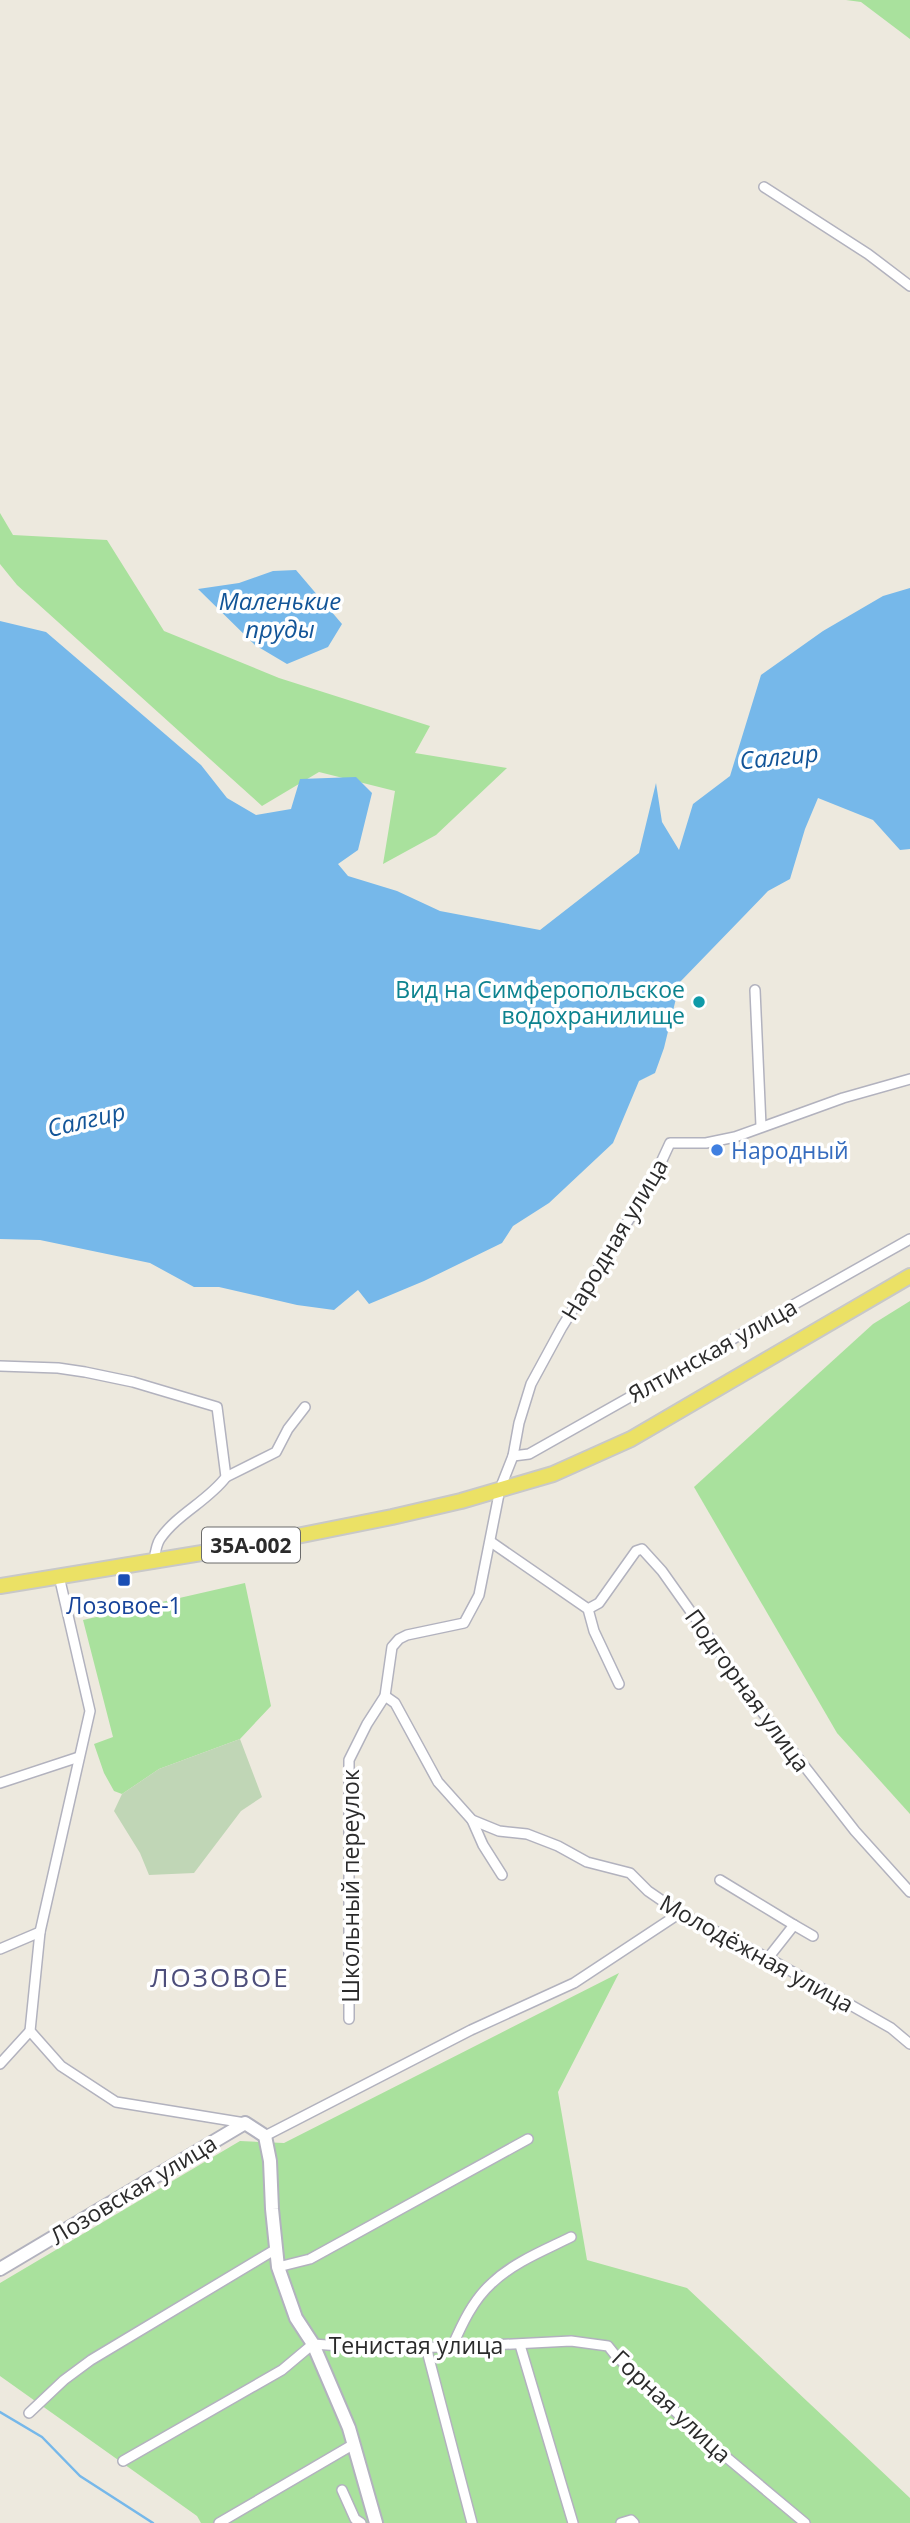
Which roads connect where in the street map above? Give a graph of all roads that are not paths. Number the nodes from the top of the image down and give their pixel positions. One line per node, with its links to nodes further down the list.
1 (764, 187): 2 (street)
2 (910, 286)
3 (754, 990): 5 (street)
4 (910, 1079): 5 (street, Народная улица)
5 (761, 1126): 10 (street, Народная улица)
6 (910, 1239): 10 (street, Ялтинская улица)
7 (910, 1276): 12 (main road, 35А-002)
8 (0, 1366): 11 (street)
9 (305, 1407): 11 (street)
10 (513, 1456): 12 (street, Народная улица)
11 (226, 1477): 14 (street)
12 (500, 1489): 13 (street, Народная улица); 14 (main road, 35А-002)
13 (491, 1542): 17 (street); 18 (street, Народная улица)
14 (154, 1561): 15 (main road, 35А-002)
15 (59, 1576): 16 (main road, 35А-002); 21 (street)
16 (0, 1586)
17 (588, 1609): 19 (street); 26 (street, Подгорная улица)
18 (399, 1639): 20 (street, Школьный переулок)
19 (619, 1684)
20 (385, 1696): 23 (street); 33 (street, Школьный переулок)
21 (79, 1756): 22 (street); 29 (street)
22 (0, 1783)
23 (472, 1820): 24 (street); 27 (street, Молодёжная улица)
24 (502, 1875)
25 (720, 1880): 28 (street)
26 (910, 1892)
27 (680, 1913): 32 (street, Молодёжная улица); 38 (street)
28 (794, 1925): 30 (street); 32 (street)
29 (40, 1932): 31 (street); 34 (street)
30 (813, 1936)
31 (0, 1949)
32 (768, 1958): 35 (street, Молодёжная улица)
33 (349, 2019)
34 (30, 2031): 36 (street); 37 (street)
35 (910, 2044)
36 (0, 2064)
37 (245, 2123): 38 (main road); 43 (main road, Лозовская улица)
38 (265, 2136): 41 (main road)
39 (528, 2139): 42 (street)
40 (571, 2237): 47 (street)
41 (276, 2249): 42 (main road); 48 (street)
42 (278, 2267): 44 (main road)
43 (0, 2269)
44 (313, 2344): 46 (street, Тенистая улица); 49 (main road); 50 (street)
45 (520, 2345): 47 (street, Тенистая улица); 57 (street); 60 (street, Горная улица)
46 (426, 2347): 47 (street, Тенистая улица); 56 (street)
47 (452, 2347)
48 (29, 2413)
49 (354, 2444): 52 (main road); 53 (street)
50 (123, 2461)
51 (342, 2490): 54 (street)
52 (372, 2509): 54 (street); 55 (main road)
53 (219, 2523)
54 (362, 2523)
55 (376, 2523)
56 (472, 2523)
57 (573, 2523)
58 (621, 2523): 59 (street)
59 (634, 2523)
60 (805, 2523)

